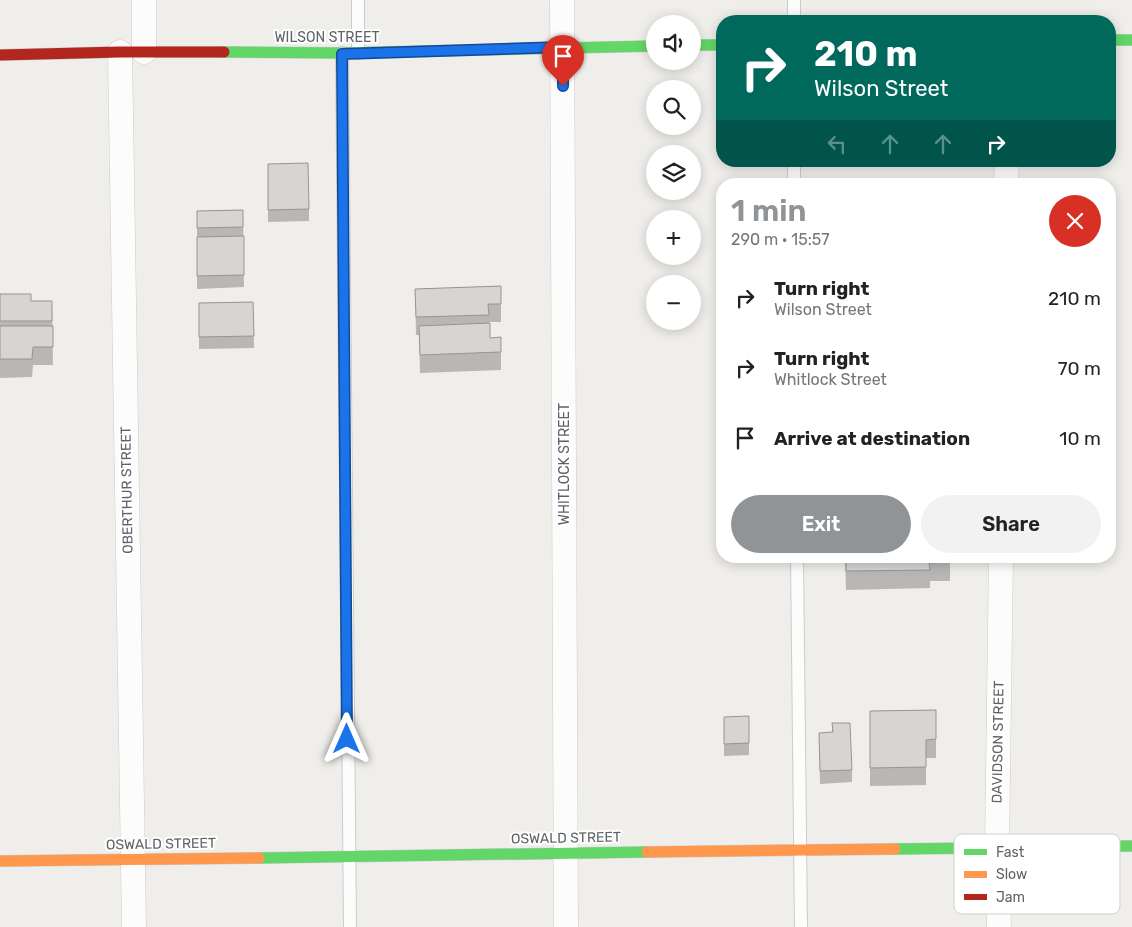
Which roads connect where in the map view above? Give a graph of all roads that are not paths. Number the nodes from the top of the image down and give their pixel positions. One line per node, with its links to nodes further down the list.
1 (144, 0): 13 (street)
2 (358, 0): 14 (lane)
3 (562, 0): 11 (street, WHITLOCK STREET)
4 (794, 0): 5 (lane)
5 (794, 15)
6 (1116, 40): 7 (street)
7 (1132, 40)
8 (701, 45): 9 (street)
9 (716, 45)
10 (646, 46): 11 (street, WILSON STREET)
11 (563, 47): 14 (street, WILSON STREET); 22 (street, WHITLOCK STREET)
12 (120, 52): 13 (street, WILSON STREET); 16 (street, WILSON STREET); 24 (street, OBERTHUR STREET)
13 (144, 52): 15 (street, WILSON STREET)
14 (358, 53): 15 (street, WILSON STREET)
15 (342, 54): 23 (lane)
16 (0, 55)
17 (797, 563): 21 (lane)
18 (1001, 563): 19 (street, DAVIDSON STREET)
19 (997, 834)
20 (954, 848): 21 (street, OSWALD STREET)
21 (800, 850): 22 (street, OSWALD STREET); 30 (lane)
22 (564, 853): 23 (street, OSWALD STREET); 29 (street, WHITLOCK STREET)
23 (348, 856): 24 (street, OSWALD STREET); 28 (lane)
24 (132, 859): 25 (street, OSWALD STREET); 27 (street, OBERTHUR STREET)
25 (0, 861)
26 (999, 914): 31 (street, DAVIDSON STREET)
27 (134, 927)
28 (350, 927)
29 (566, 927)
30 (801, 927)
31 (999, 927)

